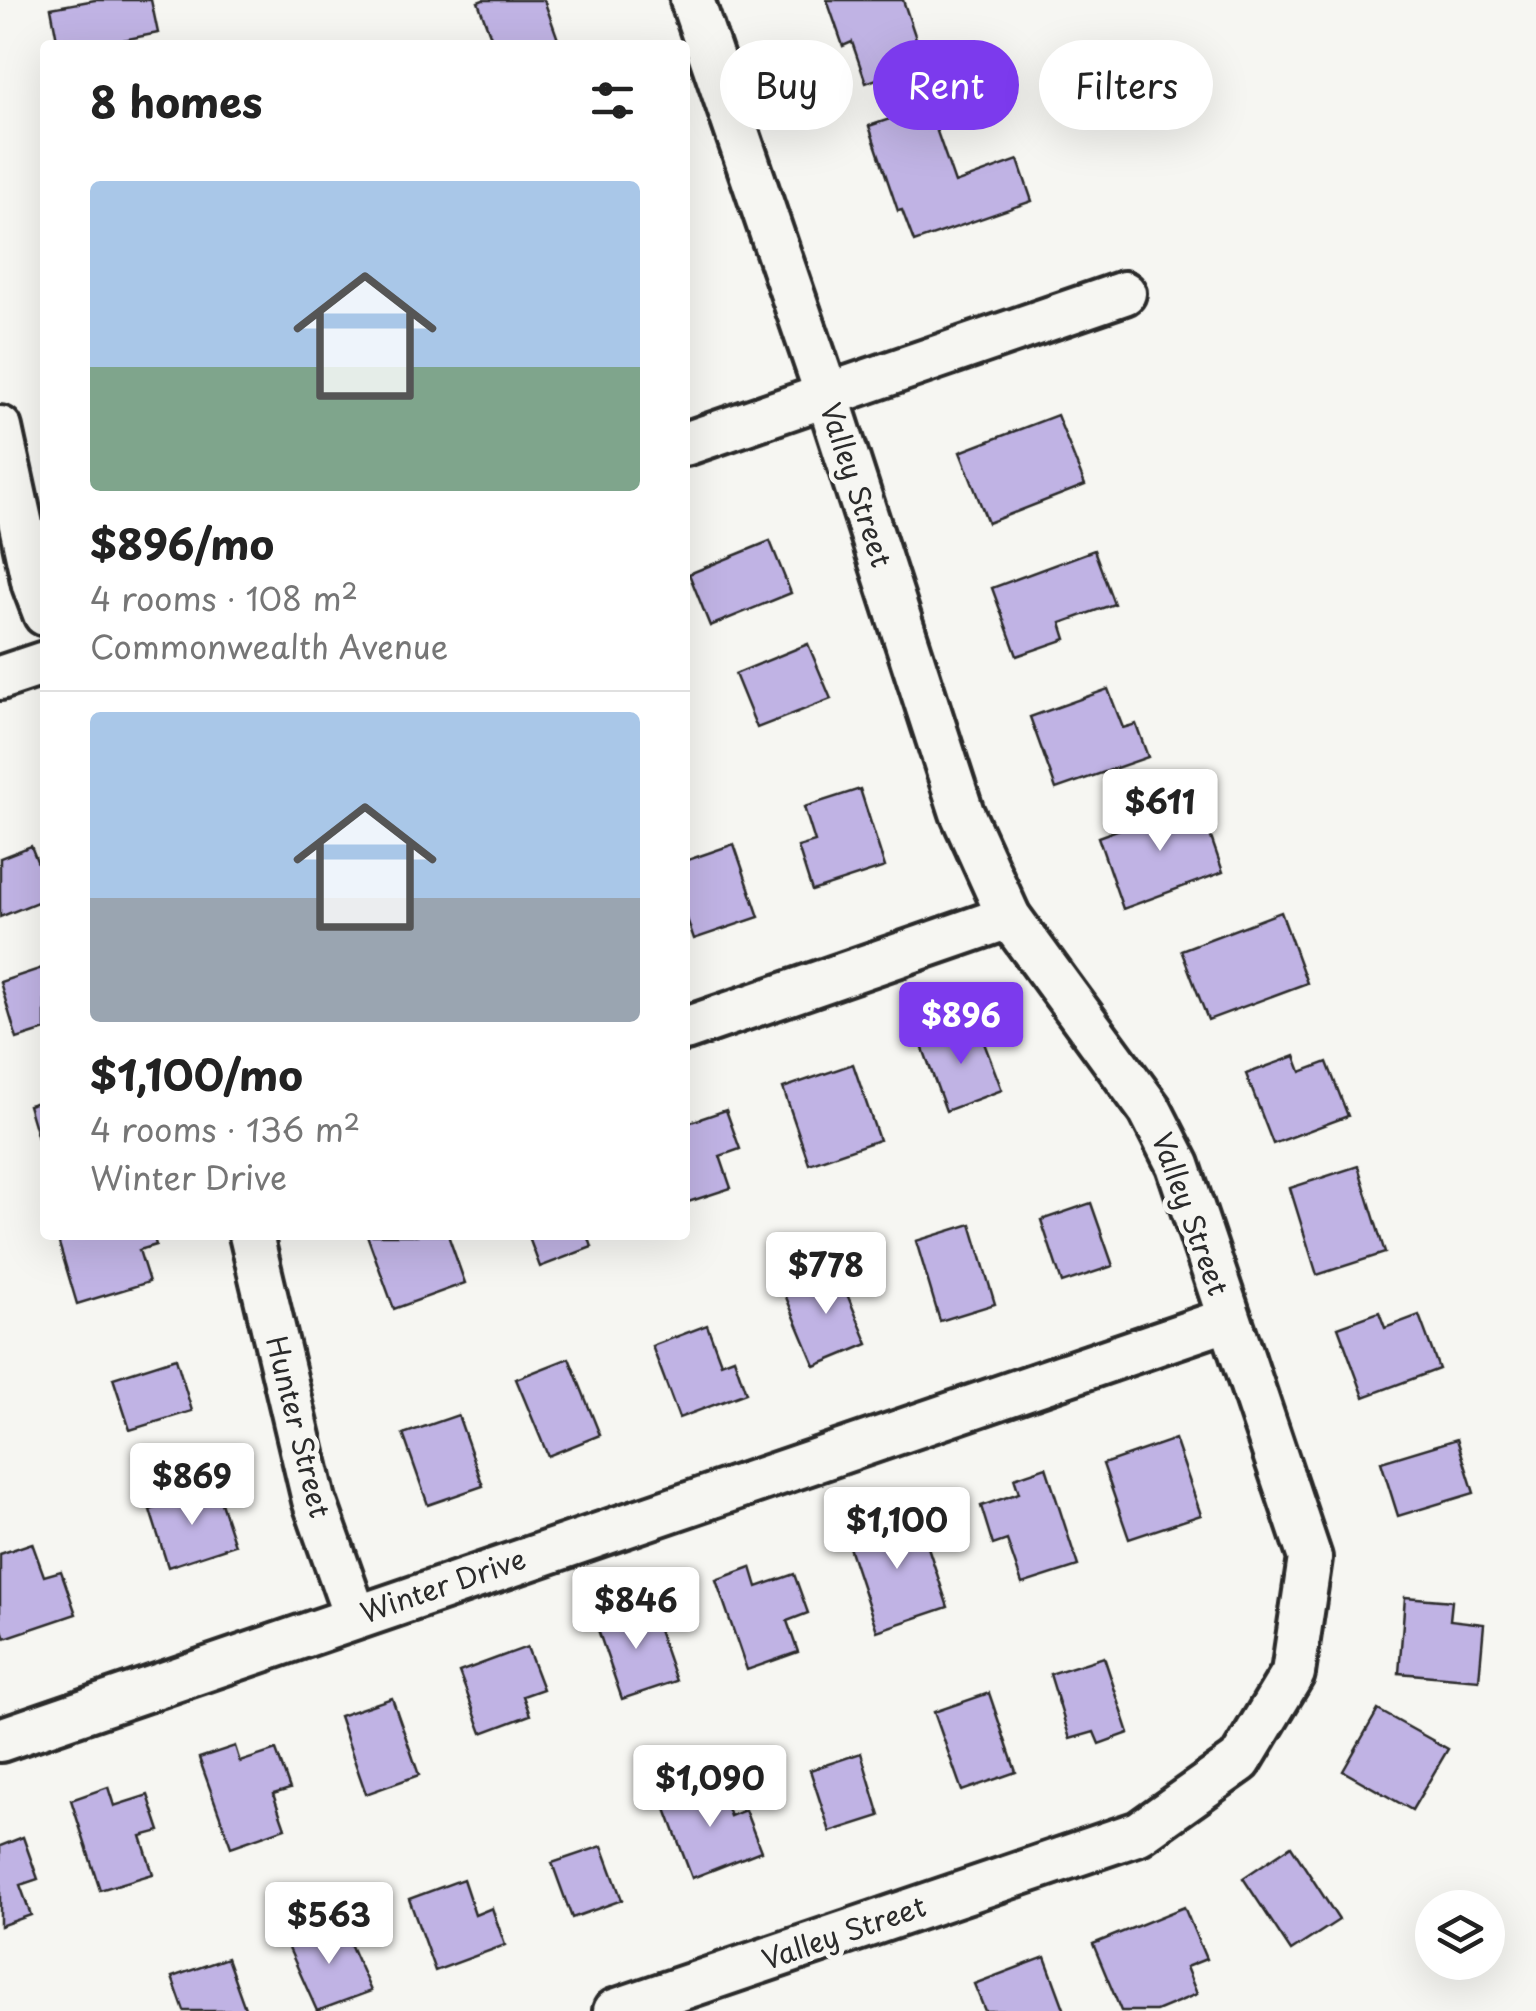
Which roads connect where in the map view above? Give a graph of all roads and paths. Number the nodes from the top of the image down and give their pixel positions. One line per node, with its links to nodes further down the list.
1 (692, 0): 3 (street, Valley Street)
2 (1124, 293): 3 (street)
3 (827, 395): 5 (street); 9 (street, Valley Street)
4 (0, 428): 6 (street)
5 (690, 442)
6 (40, 601)
7 (40, 665): 8 (street)
8 (0, 678)
9 (1008, 917): 10 (street); 12 (street, Valley Street)
10 (690, 1027)
11 (252, 1240): 13 (street, Hunter Street)
12 (1229, 1319): 13 (street, Winter Drive); 15 (street, Valley Street)
13 (355, 1616): 14 (street, Winter Drive)
14 (0, 1740)
15 (615, 2011)

